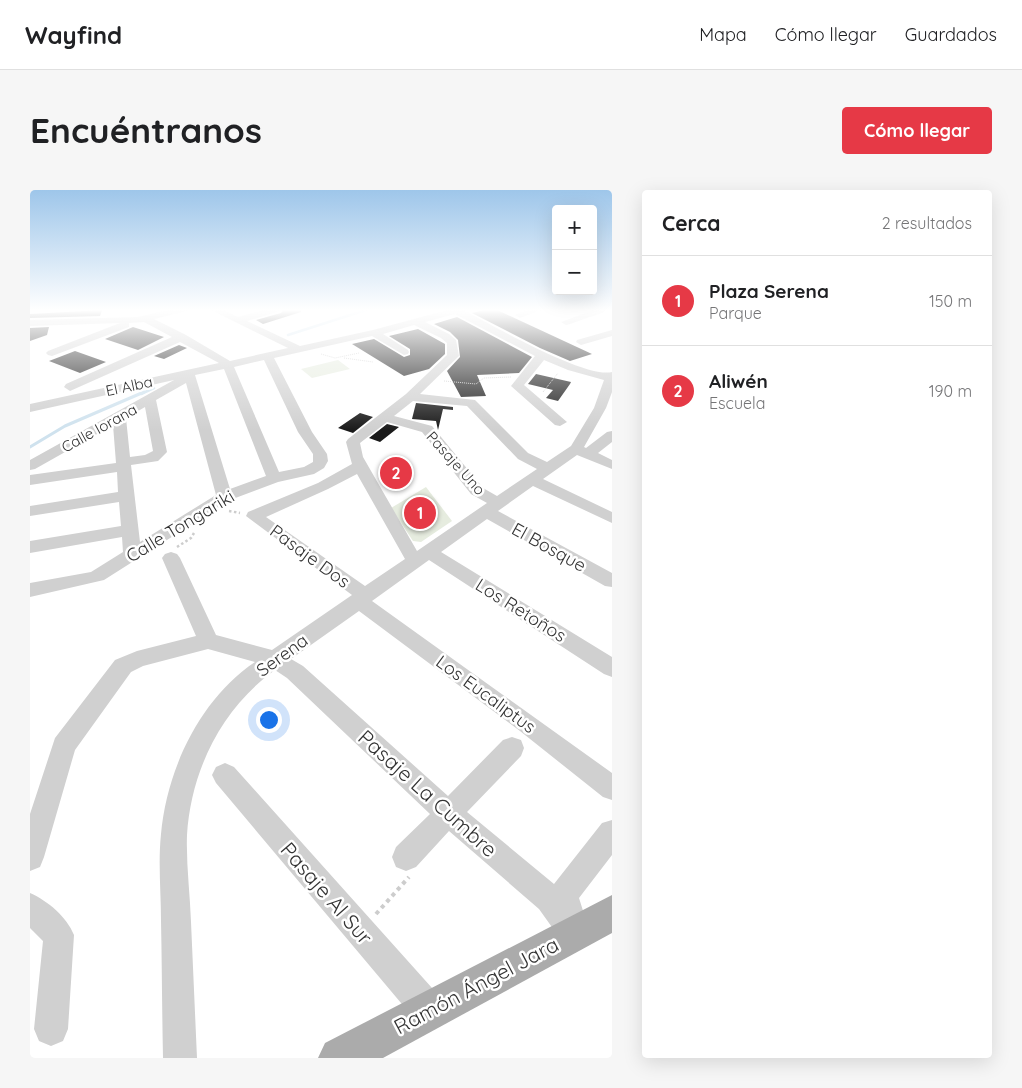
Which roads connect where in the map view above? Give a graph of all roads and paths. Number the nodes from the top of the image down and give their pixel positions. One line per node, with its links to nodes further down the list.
1 (61, 350): 10 (street)
2 (154, 350): 22 (street)
3 (203, 350): 16 (street)
4 (296, 350): 13 (street, El Alba)
5 (314, 350): 14 (path)
6 (400, 350): 9 (street)
7 (454, 350): 20 (street)
8 (534, 350): 12 (street)
9 (404, 352)
10 (52, 353)
11 (359, 353): 14 (path)
12 (543, 354): 17 (street); 21 (street)
13 (266, 356): 16 (street, El Alba); 38 (street, Calle Tongariki)
14 (343, 357): 15 (path)
15 (373, 362)
16 (228, 365): 18 (street, El Alba); 38 (street)
17 (565, 365): 19 (street); 25 (path)
18 (190, 375): 24 (street, Calle Iorana); 26 (street, El Alba); 41 (street)
19 (611, 377): 29 (street, Serena)
20 (429, 379): 21 (path); 23 (street)
21 (522, 379): 25 (street)
22 (70, 387)
23 (410, 397): 28 (street); 37 (street)
24 (150, 400): 27 (street, Calle Iorana); 33 (street)
25 (541, 406): 29 (street); 30 (street)
26 (30, 408)
27 (119, 417): 33 (street); 35 (street, Calle Iorana)
28 (383, 417): 36 (street); 42 (street, Pasaje Uno)
29 (591, 420): 32 (street, Serena)
30 (560, 422)
31 (612, 435): 32 (street, Serena)
32 (582, 452): 34 (street); 37 (street, Serena)
33 (123, 464): 39 (street); 40 (street)
34 (612, 464)
35 (30, 466)
36 (360, 466): 44 (street); 50 (street)
37 (541, 475): 42 (street, Serena); 45 (street)
38 (274, 478): 41 (street, Calle Tongariki)
39 (30, 480)
40 (126, 496): 43 (street); 46 (street)
41 (223, 505): 44 (path); 49 (street, Calle Tongariki)
42 (493, 508): 50 (street, Serena); 52 (street, El Bosque)
43 (30, 512)
44 (254, 516): 54 (street, Pasaje Dos)
45 (612, 518)
46 (130, 530): 48 (street); 49 (street)
47 (194, 532): 51 (path)
48 (30, 547)
49 (132, 553): 53 (street, Calle Tongariki)
50 (422, 557): 54 (street, Serena); 57 (street, Los Retoños)
51 (171, 558): 55 (street)
52 (612, 581)
53 (30, 590)
54 (363, 598): 56 (street, Serena); 60 (street, Los Eucaliptus)
55 (208, 641): 56 (street, Pasaje La Cumbre); 63 (street)
56 (275, 659): 61 (street, Pasaje La Cumbre); 71 (street, Serena)
57 (612, 668)
58 (512, 748): 61 (street)
59 (225, 775): 67 (street, Pasaje Al Sur)
60 (612, 788)
61 (449, 814): 64 (street); 68 (street, Pasaje La Cumbre)
62 (612, 834): 68 (street)
63 (30, 857)
64 (406, 857): 67 (path)
65 (30, 908): 70 (street)
66 (612, 913): 68 (main road, Ramón Ángel Jara)
67 (360, 932): 69 (street, Pasaje Al Sur)
68 (575, 933): 69 (main road, Ramón Ángel Jara)
69 (429, 1010): 72 (main road, Ramón Ángel Jara)
70 (51, 1029)
71 (180, 1058)
72 (340, 1058)

